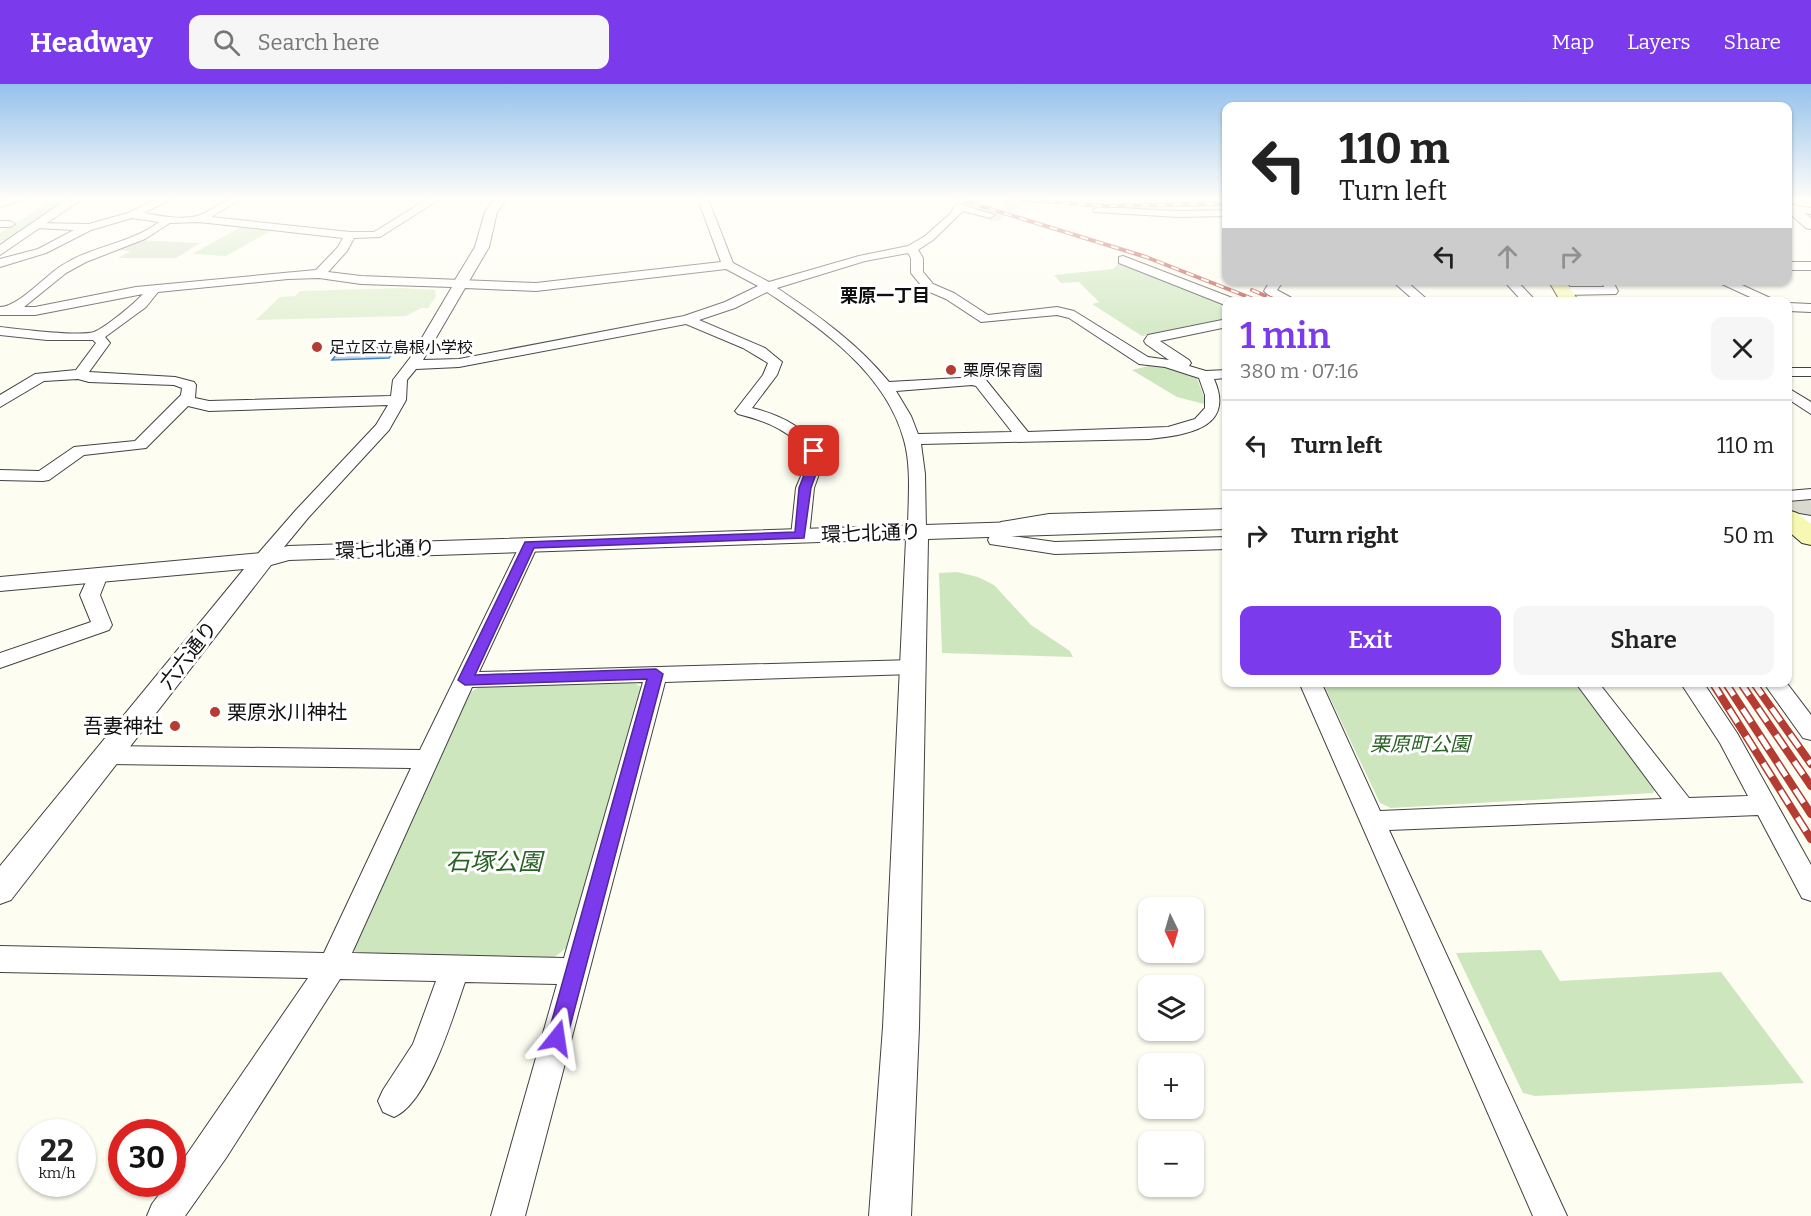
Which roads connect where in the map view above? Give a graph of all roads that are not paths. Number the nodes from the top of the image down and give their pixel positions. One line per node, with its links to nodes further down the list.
1 (39, 252): 9 (street)
2 (103, 252): 30 (street)
3 (340, 252): 13 (street)
4 (479, 252): 14 (street)
5 (723, 252): 10 (street)
6 (897, 252): 20 (street)
7 (914, 252): 38 (street)
8 (1123, 260): 27 (street)
9 (0, 263)
10 (728, 265): 14 (street); 20 (street)
11 (1792, 266): 12 (street)
12 (1811, 266)
13 (319, 274): 14 (street); 21 (street)
14 (460, 285): 35 (street)
15 (1274, 285): 23 (street)
16 (1402, 285): 24 (street)
17 (1514, 285): 25 (street)
18 (1609, 285): 22 (street)
19 (1731, 285): 26 (street)
20 (766, 287): 31 (street); 41 (street)
21 (154, 289): 30 (street); 34 (street)
22 (1563, 291)
23 (1283, 297)
24 (1418, 297)
25 (1526, 297)
26 (1761, 297)
27 (1222, 299)
28 (1792, 307): 29 (street)
29 (1811, 308)
30 (2, 312)
31 (687, 320): 35 (street); 59 (street)
32 (1222, 324): 38 (street)
33 (0, 332): 34 (street)
34 (97, 336): 39 (street)
35 (412, 364): 43 (street)
36 (1792, 372): 37 (street)
37 (1811, 372)
38 (1201, 373): 40 (street); 47 (street)
39 (80, 374): 44 (street); 45 (street)
40 (1222, 374)
41 (885, 387): 47 (street); 48 (street)
42 (1792, 395): 46 (street)
43 (398, 400): 44 (street); 64 (street)
44 (186, 401): 49 (street)
45 (0, 402)
46 (1811, 409)
47 (1024, 437): 48 (street)
48 (912, 439): 60 (street)
49 (0, 475)
50 (1811, 494): 51 (street)
51 (1792, 496)
52 (1222, 514): 58 (street)
53 (1792, 519): 55 (street)
54 (1792, 521): 61 (main road)
55 (1811, 521)
56 (1222, 522): 58 (street, 環七北通り)
57 (1222, 533): 58 (street, 環七北通り)
58 (996, 534): 60 (street, 環七北通り); 62 (street)
59 (800, 536): 60 (street, 環七北通り); 63 (street, 環七北通り)
60 (917, 537): 63 (street, 環七北通り); 68 (street)
61 (1811, 537)
62 (1222, 543)
63 (527, 550): 64 (street, 環七北通り); 70 (street)
64 (263, 560): 65 (street, 環七北通り); 76 (street, 六六通り)
65 (98, 575): 66 (street, 環七北通り); 67 (street)
66 (0, 584)
67 (0, 661)
68 (913, 667): 69 (street); 90 (street)
69 (656, 674): 70 (street); 86 (street)
70 (465, 680): 77 (street)
71 (1312, 687): 80 (street)
72 (1590, 687): 79 (street)
73 (1694, 687): 78 (street)
74 (1778, 687): 75 (street)
75 (1811, 732)
76 (109, 755): 77 (street); 81 (street, 六六通り)
77 (427, 759): 84 (street)
78 (1763, 805): 79 (street); 82 (street)
79 (1682, 808): 80 (street)
80 (1373, 821): 91 (street)
81 (0, 890)
82 (1811, 890)
83 (0, 959): 84 (street)
84 (332, 966): 85 (street); 88 (street)
85 (455, 968): 86 (street); 87 (street)
86 (575, 971): 89 (street)
87 (394, 1101)
88 (164, 1216)
89 (508, 1216)
90 (890, 1216)
91 (1550, 1216)

